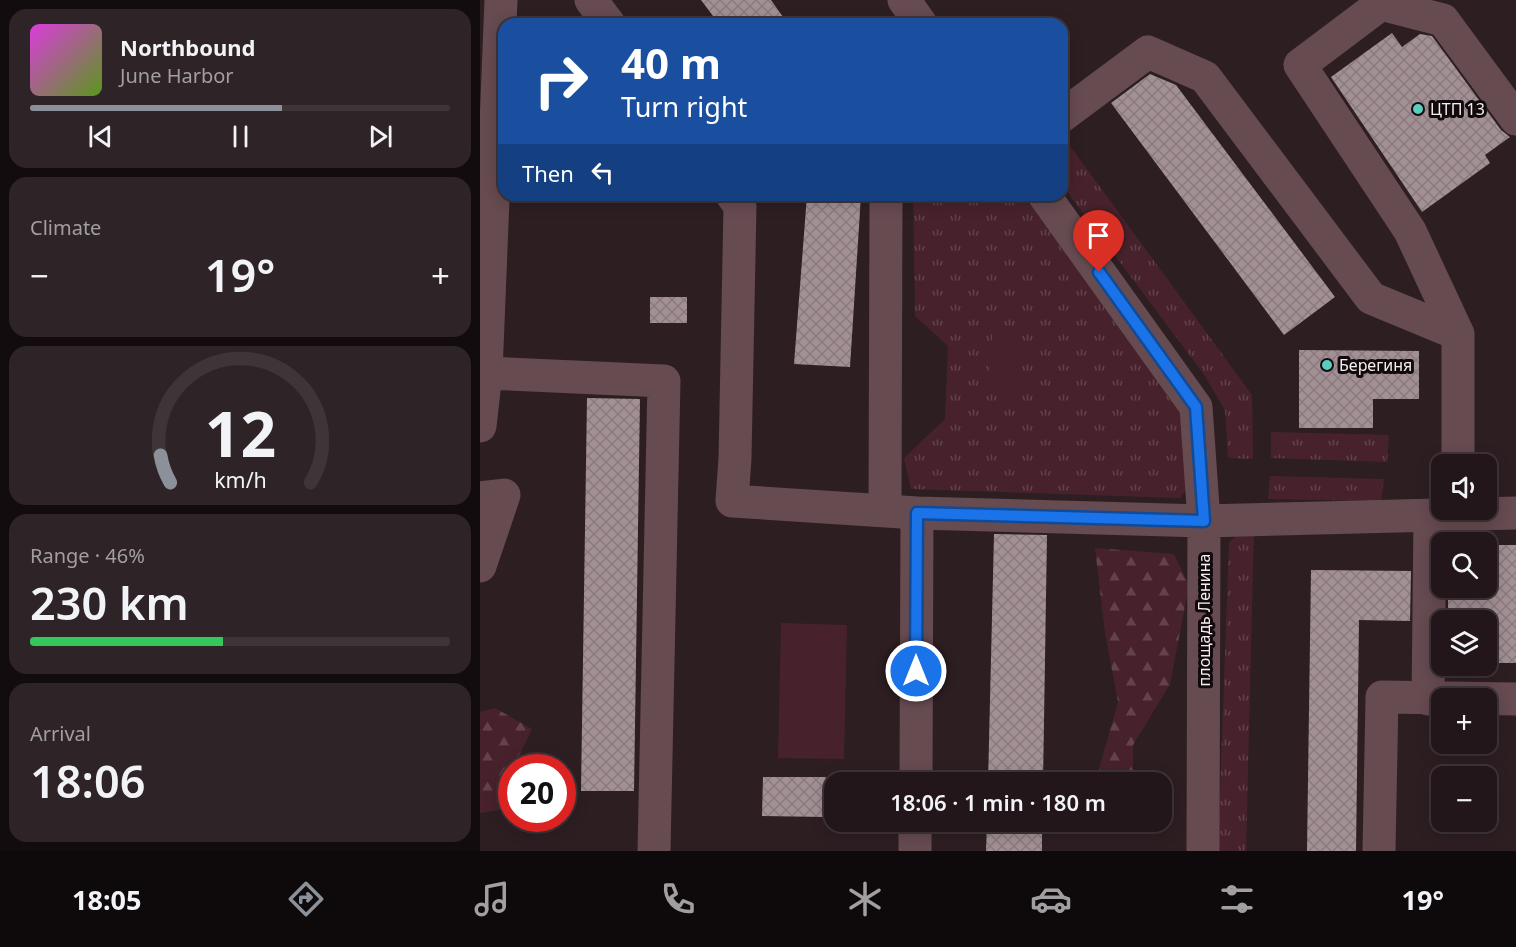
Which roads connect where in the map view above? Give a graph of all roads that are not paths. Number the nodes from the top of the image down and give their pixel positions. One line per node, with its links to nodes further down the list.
1 (501, 0): 3 (street)
2 (591, 0): 4 (street)
3 (500, 18)
4 (604, 18)
5 (498, 75): 12 (street)
6 (1068, 112): 11 (street)
7 (1516, 119): 11 (street)
8 (736, 201): 16 (street)
9 (886, 201): 16 (street)
10 (1048, 201): 21 (street, площадь Ленина)
11 (1458, 334): 14 (street)
12 (486, 373): 13 (street); 27 (street)
13 (480, 426)
14 (1458, 454)
15 (480, 498): 22 (street)
16 (901, 512): 21 (street); 25 (street)
17 (1497, 513): 18 (street)
18 (1516, 513)
19 (1431, 514): 21 (street)
20 (1447, 520): 23 (street)
21 (1204, 521): 29 (street, площадь Ленина)
22 (480, 566)
23 (1428, 699): 24 (street); 30 (street)
24 (1516, 699)
25 (915, 772)
26 (915, 832): 28 (street)
27 (654, 851)
28 (915, 851)
29 (1203, 851)
30 (1379, 851)

